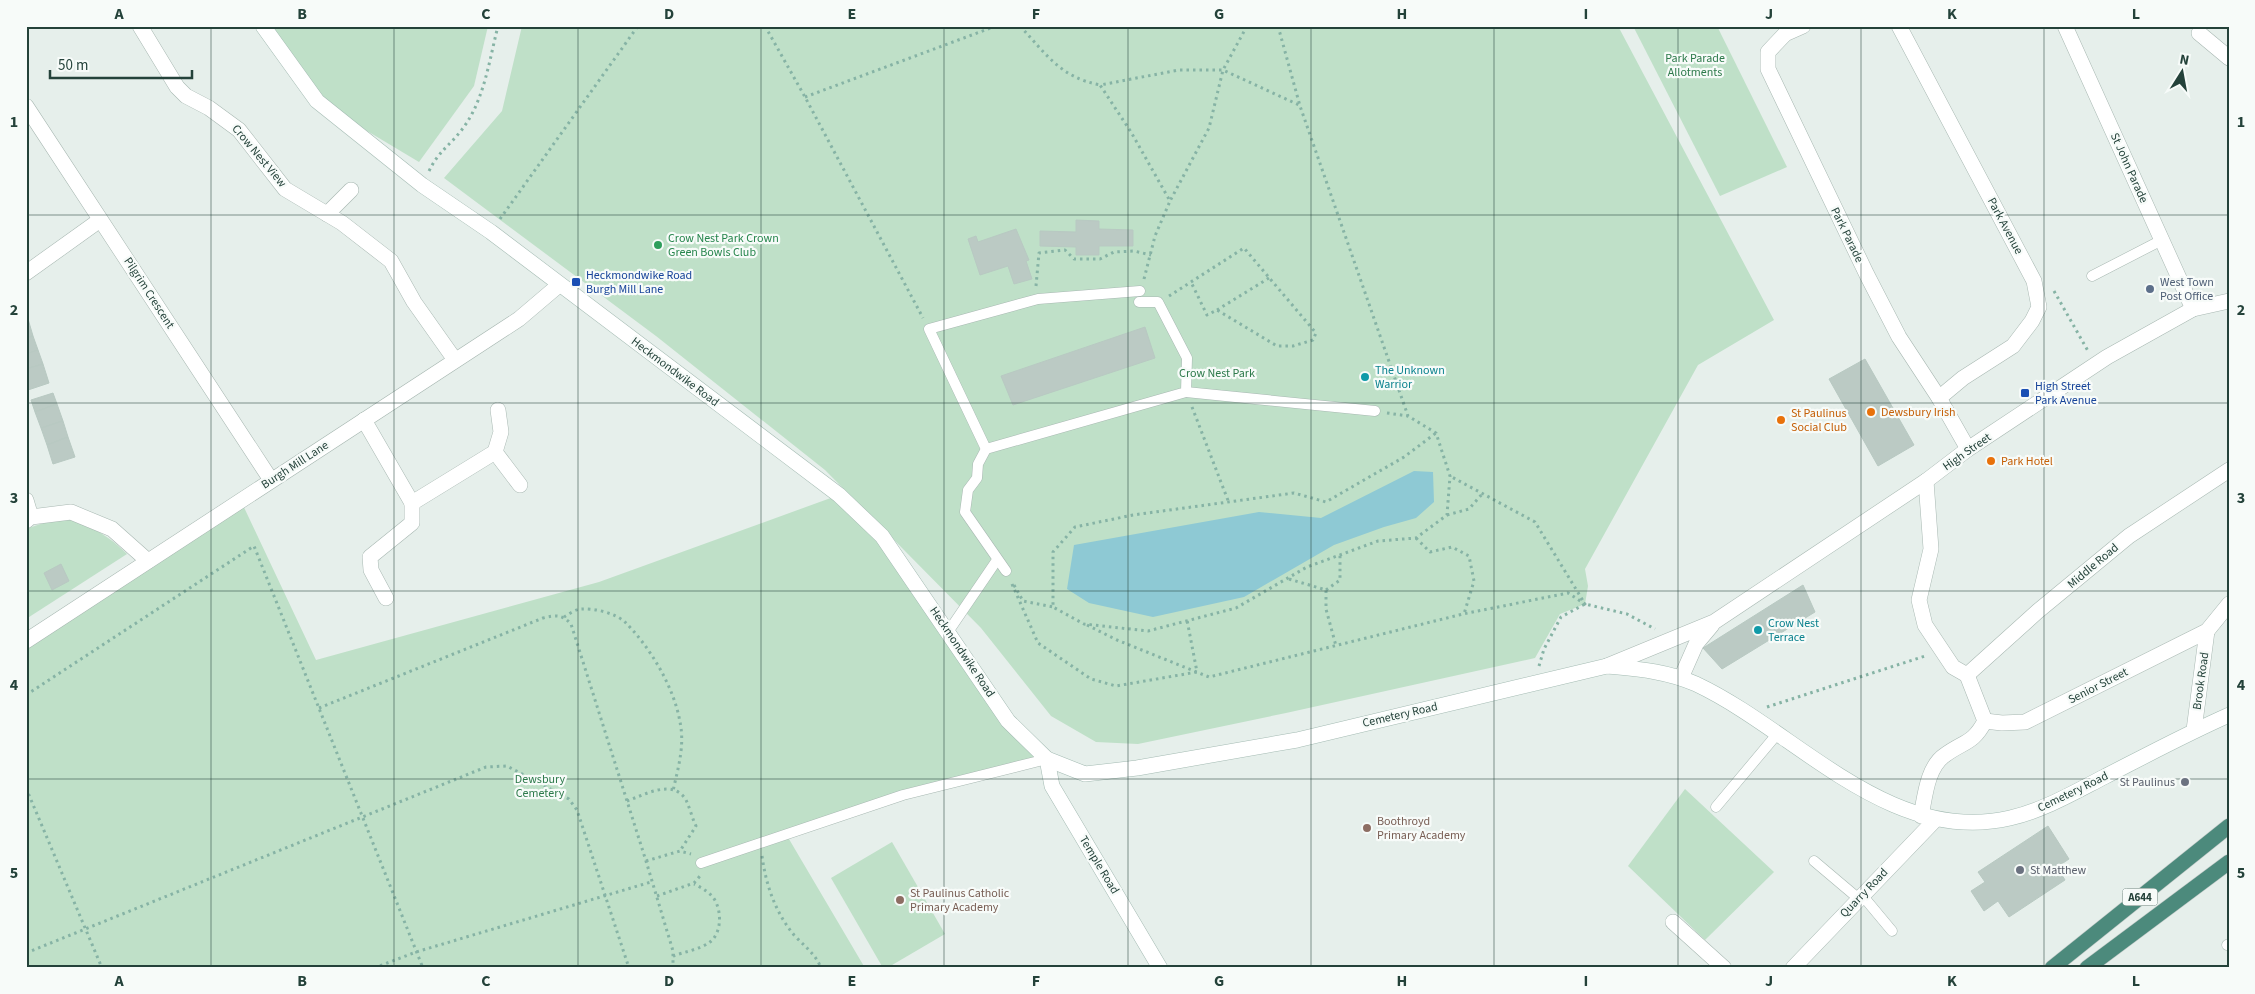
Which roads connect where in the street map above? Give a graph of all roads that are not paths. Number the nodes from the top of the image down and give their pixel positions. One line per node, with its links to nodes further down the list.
1 (140, 26): 10 (street, Crow Nest View)
2 (263, 26): 15 (street, Heckmondwike Road)
3 (1803, 26): 20 (street, Park Parade)
4 (1898, 26): 20 (street, Park Avenue)
5 (2065, 26): 12 (street, St John Parade)
6 (2199, 33): 7 (street)
7 (2229, 58)
8 (26, 106): 11 (street, Pilgrim Crescent)
9 (351, 190): 10 (street)
10 (327, 214): 18 (street, Crow Nest View)
11 (100, 220): 13 (street); 28 (street, Pilgrim Crescent)
12 (2162, 240): 14 (lane); 17 (street, St John Parade)
13 (26, 273)
14 (2092, 276)
15 (559, 285): 18 (street, Burgh Mill Lane); 41 (street, Heckmondwike Road)
16 (2229, 301): 17 (street, High Street)
17 (2193, 310): 25 (street, High Street)
18 (455, 360): 23 (street, Burgh Mill Lane)
19 (1186, 392): 22 (lane); 24 (lane); 24 (lane)
20 (1940, 398): 25 (street, Park Parade)
21 (498, 410): 26 (street)
22 (1375, 411)
23 (364, 420): 28 (street, Burgh Mill Lane); 32 (street)
24 (986, 449): 34 (lane)
25 (1968, 449): 29 (street, High Street)
26 (495, 452): 30 (street); 32 (street)
27 (2229, 470): 44 (street, Middle Road)
28 (272, 480): 35 (street, Burgh Mill Lane)
29 (1926, 481): 39 (street, High Street); 44 (street)
30 (520, 485)
31 (26, 500): 33 (street)
32 (412, 503): 37 (street)
33 (29, 519): 35 (street)
34 (997, 560): 36 (lane); 41 (lane)
35 (148, 561): 42 (street, Burgh Mill Lane)
36 (1006, 571)
37 (386, 598)
38 (2229, 604): 40 (street)
39 (1714, 622): 43 (street, High Street); 45 (street, High Street)
40 (2207, 631): 47 (street, Senior Street); 48 (street, Brook Road)
41 (948, 632): 50 (street, Heckmondwike Road)
42 (26, 641)
43 (1607, 666): 45 (street, Cemetery Road); 50 (street, Cemetery Road)
44 (1967, 675): 47 (street)
45 (1681, 678): 49 (street, Cemetery Road)
46 (2229, 715): 48 (street, Cemetery Road)
47 (1985, 720): 52 (street)
48 (2194, 730): 52 (street, Cemetery Road)
49 (1778, 733): 51 (lane); 52 (street, Cemetery Road)
50 (1047, 759): 56 (lane); 60 (street, Temple Road)
51 (1716, 807)
52 (1928, 817): 57 (street, Quarry Road)
53 (2229, 826): 63 (highway, A644)
54 (1814, 862): 57 (lane)
55 (2229, 862): 64 (highway, A644)
56 (701, 863)
57 (1860, 897): 59 (lane); 62 (street, Quarry Road)
58 (1673, 922): 61 (street)
59 (1892, 931)
60 (1160, 968)
61 (1724, 968)
62 (1793, 968)
63 (2052, 968)
64 (2087, 968)

